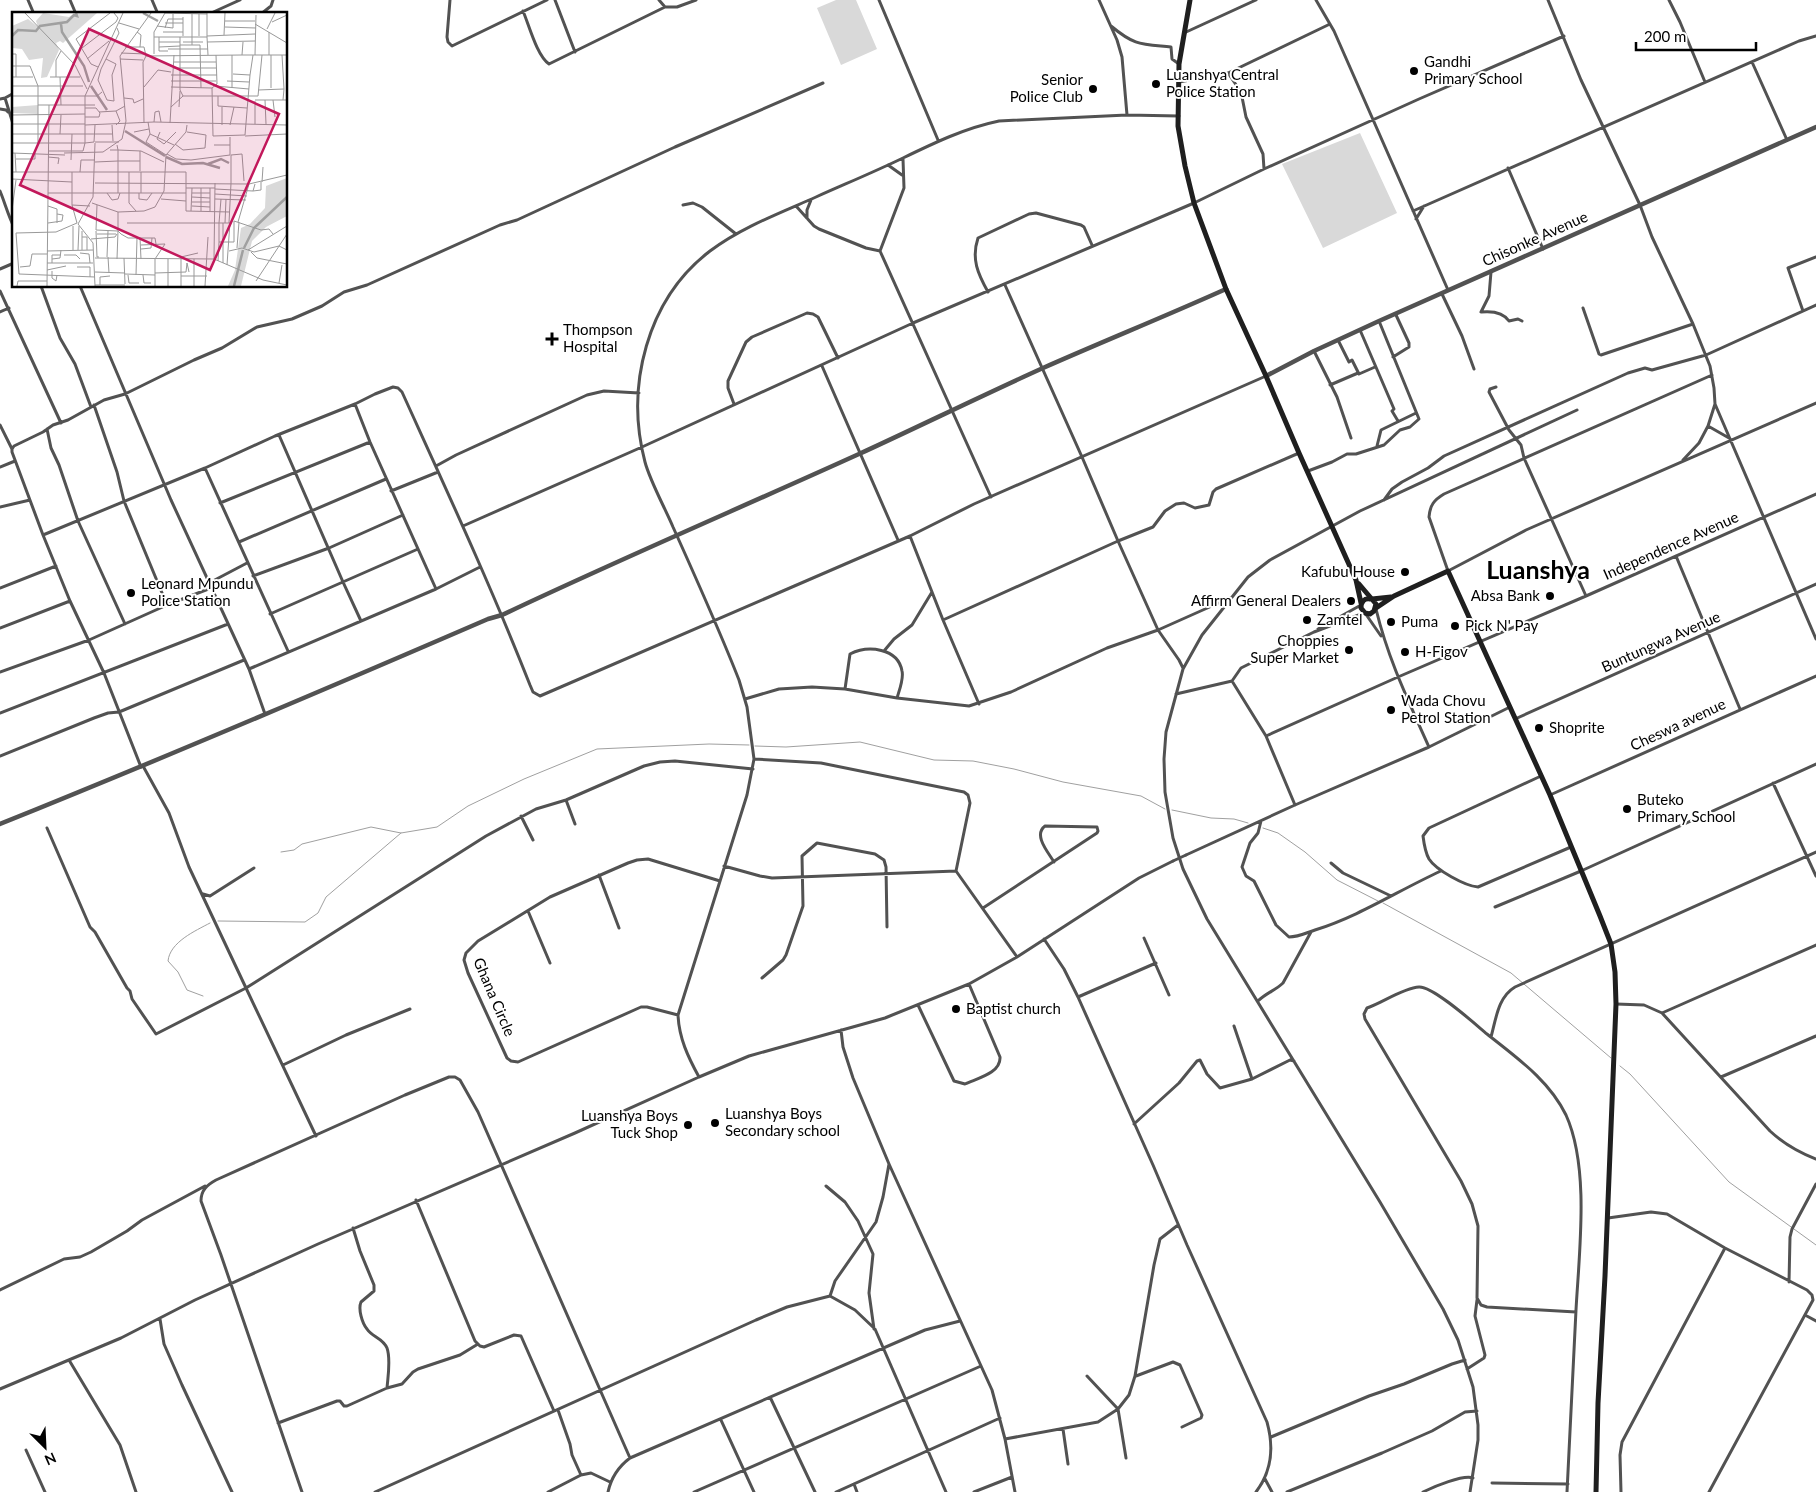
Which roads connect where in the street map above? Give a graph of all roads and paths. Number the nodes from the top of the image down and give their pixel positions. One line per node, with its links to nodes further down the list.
1 (28, 0): 20 (street)
2 (70, 0): 21 (street)
3 (152, 0): 22 (street)
4 (240, 0): 23 (street)
5 (272, 0): 24 (street)
6 (450, 0): 19 (street)
7 (547, 0): 19 (street)
8 (555, 0): 30 (street)
9 (659, 0): 18 (street)
10 (879, 0): 48 (street)
11 (1099, 0): 26 (street)
12 (1190, 0): 27 (main road)
13 (1256, 0): 27 (street)
14 (1316, 0): 25 (street)
15 (1548, 0): 28 (street)
16 (1669, 0): 35 (street)
17 (693, 1): 18 (street)
18 (665, 7): 30 (street)
19 (523, 11): 30 (street)
20 (33, 12)
21 (75, 12)
22 (157, 12)
23 (213, 12)
24 (264, 12)
25 (1330, 24): 33 (street); 45 (street)
26 (1110, 25): 32 (street); 42 (street)
27 (1184, 33): 32 (main road)
28 (1564, 36): 45 (street); 46 (street)
29 (1816, 36): 31 (street)
30 (575, 52)
31 (1752, 62): 35 (street); 49 (street)
32 (1179, 64): 34 (main road)
33 (1228, 73): 34 (street); 53 (street)
34 (1179, 82): 43 (main road)
35 (1705, 82): 46 (street)
36 (823, 83): 108 (street)
37 (12, 94): 38 (street)
38 (5, 98): 39 (street); 41 (street)
39 (0, 99)
40 (0, 109): 41 (street)
41 (10, 114): 44 (street)
42 (1127, 115): 43 (street); 48 (street)
43 (1179, 116): 57 (main road)
44 (12, 120)
45 (1373, 120): 53 (street); 62 (street)
46 (1604, 126): 52 (street); 59 (street)
47 (1816, 127): 49 (street, Chisonke Avenue)
48 (938, 140): 50 (street)
49 (1787, 140): 59 (street, Chisonke Avenue)
50 (903, 158): 51 (street); 54 (street)
51 (888, 165): 54 (street); 56 (street)
52 (1508, 168): 58 (street); 68 (street)
53 (1264, 169): 57 (street)
54 (903, 176): 69 (street)
55 (0, 191): 65 (street)
56 (811, 199): 61 (street); 63 (street)
57 (1194, 203): 67 (street); 77 (main road)
58 (1425, 205): 62 (street); 64 (street)
59 (1640, 205): 68 (street, Chisonke Avenue); 91 (street)
60 (683, 206): 66 (street)
61 (796, 206): 63 (street); 66 (street)
62 (1413, 210): 64 (street)
63 (808, 218): 69 (street)
64 (1416, 219): 79 (street)
65 (12, 223)
66 (736, 234): 107 (street)
67 (1092, 246): 74 (street); 80 (street)
68 (1544, 250): 73 (street, Chisonke Avenue)
69 (880, 251): 90 (street)
70 (1816, 257): 85 (street)
71 (12, 264): 72 (street)
72 (0, 268)
73 (1490, 272): 79 (street, Chisonke Avenue); 89 (street)
74 (1005, 285): 80 (street); 99 (street)
75 (42, 288): 113 (street)
76 (81, 288): 108 (street)
77 (1226, 289): 99 (street); 103 (main road)
78 (0, 291): 83 (street)
79 (1449, 291): 81 (street, Chisonke Avenue)
80 (988, 292): 90 (street)
81 (1442, 294): 87 (street, Chisonke Avenue); 100 (street)
82 (1816, 305): 85 (street)
83 (9, 308): 86 (street); 118 (street)
84 (1583, 308): 91 (street)
85 (1803, 311): 95 (street)
86 (0, 312)
87 (1396, 315): 88 (street, Chisonke Avenue); 96 (street)
88 (1380, 321): 92 (street, Chisonke Avenue); 96 (street)
89 (1522, 321)
90 (914, 323): 97 (street); 115 (street)
91 (1693, 324): 95 (street)
92 (1360, 330): 93 (street, Chisonke Avenue); 104 (street)
93 (1338, 340): 94 (street, Chisonke Avenue); 101 (street)
94 (1314, 351): 103 (street, Chisonke Avenue); 105 (street)
95 (1706, 355): 102 (street); 120 (street)
96 (1393, 357): 116 (street)
97 (838, 358): 98 (street); 111 (street)
98 (822, 366): 111 (street); 132 (street)
99 (1043, 368): 115 (street); 134 (street)
100 (1474, 369)
101 (1358, 373): 104 (street); 105 (street)
102 (1712, 375): 112 (street); 135 (street)
103 (1266, 376): 133 (main road); 134 (street)
104 (1381, 379): 117 (street)
105 (1330, 385): 125 (street)
106 (1496, 387): 120 (street)
107 (639, 393): 130 (street); 138 (street)
108 (125, 394): 113 (street); 145 (street)
109 (1816, 403): 127 (street)
110 (355, 404): 124 (street); 128 (street); 138 (street)
111 (734, 404): 130 (street)
112 (1715, 404): 121 (street); 127 (street)
113 (92, 406): 118 (street); 151 (street)
114 (1577, 410): 126 (street)
115 (952, 411): 132 (street); 148 (street)
116 (1416, 413): 117 (street); 123 (street)
117 (1400, 421): 123 (street); 129 (street)
118 (61, 423): 122 (street)
119 (0, 425): 131 (street)
120 (1507, 426): 126 (street); 150 (street)
121 (1708, 426): 127 (street); 137 (street)
122 (47, 429): 131 (street); 158 (street)
123 (1404, 429): 129 (street)
124 (279, 435): 140 (street); 143 (street)
125 (1351, 438)
126 (1516, 438): 135 (street); 150 (street)
127 (1730, 440): 137 (street); 156 (street)
128 (370, 442): 143 (street); 144 (street)
129 (1377, 446): 141 (street)
130 (642, 447): 160 (street); 162 (street)
131 (12, 448): 136 (street)
132 (860, 453): 162 (street); 164 (street)
133 (1299, 453): 141 (main road); 165 (street)
134 (1082, 457): 148 (street); 165 (street)
135 (1524, 458): 157 (street); 173 (street)
136 (15, 461): 139 (street); 149 (street)
137 (1680, 462): 157 (street)
138 (436, 466): 142 (street)
139 (0, 467)
140 (205, 468): 145 (street); 152 (street)
141 (1308, 471): 159 (main road)
142 (438, 472): 146 (street); 160 (street)
143 (295, 474): 152 (street); 154 (street)
144 (386, 479): 146 (street); 154 (street)
145 (166, 484): 151 (street); 177 (street)
146 (392, 491): 155 (street)
147 (1816, 494): 156 (street, Independence Avenue)
148 (991, 497): 163 (street)
149 (30, 500): 153 (street); 161 (street)
150 (1384, 500): 159 (street)
151 (124, 501): 158 (street); 190 (street)
152 (220, 503): 166 (street)
153 (0, 507)
154 (311, 510): 166 (street); 167 (street)
155 (403, 515): 167 (street); 168 (street)
156 (1763, 518): 169 (street, Independence Avenue); 183 (street)
157 (1553, 519): 173 (street); 186 (street)
158 (78, 521): 161 (street); 198 (street)
159 (1332, 526): 175 (main road); 184 (street)
160 (464, 529): 172 (street)
161 (43, 535): 171 (street)
162 (677, 536): 194 (street); 195 (street)
163 (910, 536): 164 (street); 182 (street)
164 (898, 540): 195 (street)
165 (1118, 541): 196 (street); 201 (street)
166 (239, 542): 170 (street)
167 (329, 548): 174 (street); 176 (street)
168 (418, 549): 176 (street); 181 (street)
169 (1676, 556): 186 (street, Independence Avenue); 203 (street)
170 (247, 563): 174 (street); 177 (street)
171 (56, 566): 179 (street); 188 (street)
172 (480, 567): 181 (street); 194 (street)
173 (1448, 571): 185 (main road); 207 (main road)
174 (253, 576): 193 (street)
175 (1356, 580): 187 (main road); 189 (main road)
176 (343, 582): 193 (street); 197 (street)
177 (209, 583): 180 (street)
178 (1816, 584): 183 (street, Buntungwa Avenue)
179 (0, 588)
180 (211, 588): 190 (street); 199 (street)
181 (436, 589): 197 (street)
182 (932, 592): 196 (street); 209 (street)
183 (1796, 593): 203 (street, Buntungwa Avenue); 205 (street)
184 (1233, 596): 201 (street); 212 (street)
185 (1394, 596): 187 (main road); 191 (main road)
186 (1586, 596): 207 (street, Independence Avenue)
187 (1371, 599): 189 (main road); 191 (main road)
188 (70, 601): 200 (street); 206 (street)
189 (1361, 604): 192 (main road); 202 (street)
190 (167, 605): 198 (street)
191 (1376, 608): 192 (main road); 204 (street)
192 (1365, 613): 202 (street); 204 (street)
193 (270, 614): 208 (street)
194 (502, 615): 195 (street); 227 (street)
195 (714, 620): 221 (street)
196 (943, 620): 222 (street)
197 (361, 621): 208 (street)
198 (125, 624): 206 (street)
199 (228, 624): 210 (street); 214 (street)
200 (0, 628)
201 (1158, 630): 212 (street); 222 (street)
202 (1314, 632): 217 (street)
203 (1708, 632): 224 (street); 228 (street, Buntungwa Avenue)
204 (1383, 639): 216 (street)
205 (1816, 639)
206 (89, 640): 213 (street); 214 (street)
207 (1481, 642): 216 (street, Independence Avenue); 223 (main road)
208 (288, 651): 211 (street)
209 (884, 651): 218 (street); 220 (street)
210 (244, 660): 211 (street); 225 (street)
211 (249, 669): 227 (street)
212 (1183, 669): 219 (street)
213 (0, 672)
214 (104, 673): 225 (street); 226 (street)
215 (1816, 676): 224 (street, Cheswa avenue)
216 (1398, 677): 229 (street, Independence Avenue); 230 (street)
217 (1232, 681): 219 (street); 229 (street)
218 (845, 689): 220 (street); 221 (street)
219 (1175, 694): 282 (street)
220 (897, 698): 222 (street)
221 (745, 699): 232 (street)
222 (978, 704)
223 (1510, 707): 228 (main road); 230 (street)
224 (1740, 709): 238 (street, Cheswa avenue)
225 (119, 712): 231 (street); 234 (street)
226 (0, 713)
227 (265, 716): 234 (street)
228 (1514, 719): 236 (main road)
229 (1266, 736): 240 (street)
230 (1429, 747): 240 (street)
231 (0, 756)
232 (754, 760): 235 (street); 254 (street)
233 (1816, 764): 237 (street)
234 (142, 767): 243 (street); 262 (street)
235 (753, 769): 239 (street); 252 (street)
236 (1541, 776): 238 (main road); 255 (street)
237 (1773, 783): 249 (street); 256 (street)
238 (1550, 795): 247 (main road)
239 (566, 800): 241 (street); 244 (street)
240 (1295, 804): 242 (street)
241 (520, 816): 246 (street); 279 (street)
242 (1261, 820): 269 (street); 271 (street, bridge)
243 (0, 824)
244 (575, 824)
245 (47, 828): 279 (street)
246 (532, 840)
247 (1572, 847): 255 (street); 256 (main road)
248 (1816, 852): 249 (street)
249 (1807, 856): 260 (street); 272 (street)
250 (1054, 862): 250 (street); 265 (street)
251 (1331, 863): 263 (street)
252 (724, 866): 259 (street); 261 (street)
253 (254, 868): 262 (street)
254 (956, 871): 257 (street); 265 (street)
255 (1441, 871): 263 (street)
256 (1581, 871): 264 (street); 272 (main road)
257 (886, 874): 259 (street); 259 (street); 267 (street)
258 (599, 875): 261 (street, Ghana Circle); 266 (street, Ghana Circle); 268 (street)
259 (801, 876): 277 (street)
260 (1816, 876)
261 (720, 881): 287 (street)
262 (202, 894): 279 (street)
263 (1391, 897): 269 (street)
264 (1496, 907)
265 (983, 908): 274 (street)
266 (528, 911): 275 (street); 287 (street, Ghana Circle)
267 (887, 926)
268 (618, 928)
269 (1312, 932): 282 (street)
270 (1144, 938): 276 (street)
271 (1044, 939): 274 (street); 281 (street)
272 (1611, 944): 283 (main road); 291 (street)
273 (1816, 945): 286 (street)
274 (1017, 957): 278 (street)
275 (550, 962)
276 (1156, 963): 280 (street); 281 (street)
277 (762, 978)
278 (969, 984): 284 (street); 284 (street)
279 (246, 988): 293 (street)
280 (1169, 995)
281 (1078, 998): 297 (street)
282 (1258, 1001): 292 (street)
283 (1616, 1004): 286 (street); 306 (main road)
284 (918, 1005): 289 (street)
285 (410, 1008): 293 (street)
286 (1662, 1013): 295 (street)
287 (678, 1015): 294 (street)
288 (1234, 1026): 296 (street)
289 (842, 1030): 294 (street); 300 (street)
290 (1816, 1036): 295 (street)
291 (1491, 1037): 315 (street); 316 (street)
292 (1294, 1062): 296 (street); 325 (street)
293 (283, 1065): 298 (street)
294 (699, 1077): 301 (street)
295 (1721, 1077): 299 (street)
296 (1252, 1079): 297 (street)
297 (1134, 1124): 307 (street)
298 (316, 1136): 301 (street); 303 (street)
299 (1816, 1160)
300 (889, 1164): 309 (street); 320 (street)
301 (501, 1165): 305 (street); 332 (street)
302 (1816, 1184): 311 (street)
303 (208, 1185): 312 (street); 313 (street)
304 (826, 1186): 309 (street)
305 (416, 1200): 308 (street); 322 (street)
306 (1608, 1218): 310 (street); 381 (main road)
307 (1178, 1225): 329 (street); 343 (street)
308 (353, 1228): 312 (street); 330 (street)
309 (866, 1236): 314 (street); 321 (street)
310 (1725, 1248): 311 (street); 382 (street)
311 (1789, 1282): 317 (street)
312 (230, 1284): 318 (street); 340 (street)
313 (0, 1290)
314 (830, 1296): 321 (street); 332 (street)
315 (1477, 1298): 316 (street); 327 (street)
316 (1576, 1312): 359 (street)
317 (1805, 1315): 319 (street); 383 (street)
318 (160, 1319): 324 (street); 362 (street)
319 (1816, 1321)
320 (960, 1322): 323 (street); 326 (street)
321 (875, 1329): 323 (street)
322 (478, 1344): 330 (street); 336 (street)
323 (884, 1347): 333 (street); 334 (street)
324 (69, 1360): 331 (street); 361 (street)
325 (1466, 1360): 327 (street); 343 (street)
326 (981, 1366): 334 (street); 338 (street)
327 (1467, 1369): 337 (street)
328 (1087, 1376): 335 (street)
329 (1135, 1376): 335 (street); 341 (street)
330 (387, 1388): 340 (street)
331 (0, 1389)
332 (601, 1390): 336 (street); 348 (street)
333 (770, 1398): 339 (street); 345 (street)
334 (904, 1399): 345 (street); 347 (street)
335 (1118, 1409): 342 (street); 349 (street)
336 (556, 1410): 352 (street); 364 (street)
337 (1477, 1410): 354 (street); 377 (street)
338 (1000, 1418): 344 (street); 347 (street)
339 (721, 1420): 348 (street); 351 (street)
340 (278, 1423): 363 (street)
341 (1182, 1427)
342 (1064, 1429): 344 (street); 350 (street)
343 (1271, 1438): 355 (street)
344 (1006, 1440): 353 (street)
345 (793, 1449): 351 (street); 369 (street)
346 (26, 1450): 360 (street)
347 (928, 1451): 358 (street); 372 (street)
348 (630, 1458): 356 (street)
349 (1126, 1458)
350 (1068, 1464)
351 (744, 1470): 367 (street); 368 (street)
352 (581, 1475): 356 (street); 365 (street)
353 (1012, 1477): 373 (street); 374 (street)
354 (1473, 1478): 378 (street); 379 (street)
355 (1265, 1479): 375 (street); 376 (street)
356 (610, 1482): 366 (street)
357 (1492, 1483): 359 (street)
358 (854, 1484): 370 (street); 371 (street)
359 (1568, 1484): 380 (street)
360 (45, 1492)
361 (136, 1492)
362 (232, 1492)
363 (302, 1492)
364 (375, 1492)
365 (548, 1492)
366 (608, 1492)
367 (694, 1492)
368 (754, 1492)
369 (815, 1492)
370 (836, 1492)
371 (857, 1492)
372 (946, 1492)
373 (974, 1492)
374 (1015, 1492)
375 (1256, 1492)
376 (1272, 1492)
377 (1287, 1492)
378 (1423, 1492)
379 (1470, 1492)
380 (1567, 1492)
381 (1596, 1492)
382 (1621, 1492)
383 (1708, 1492)

